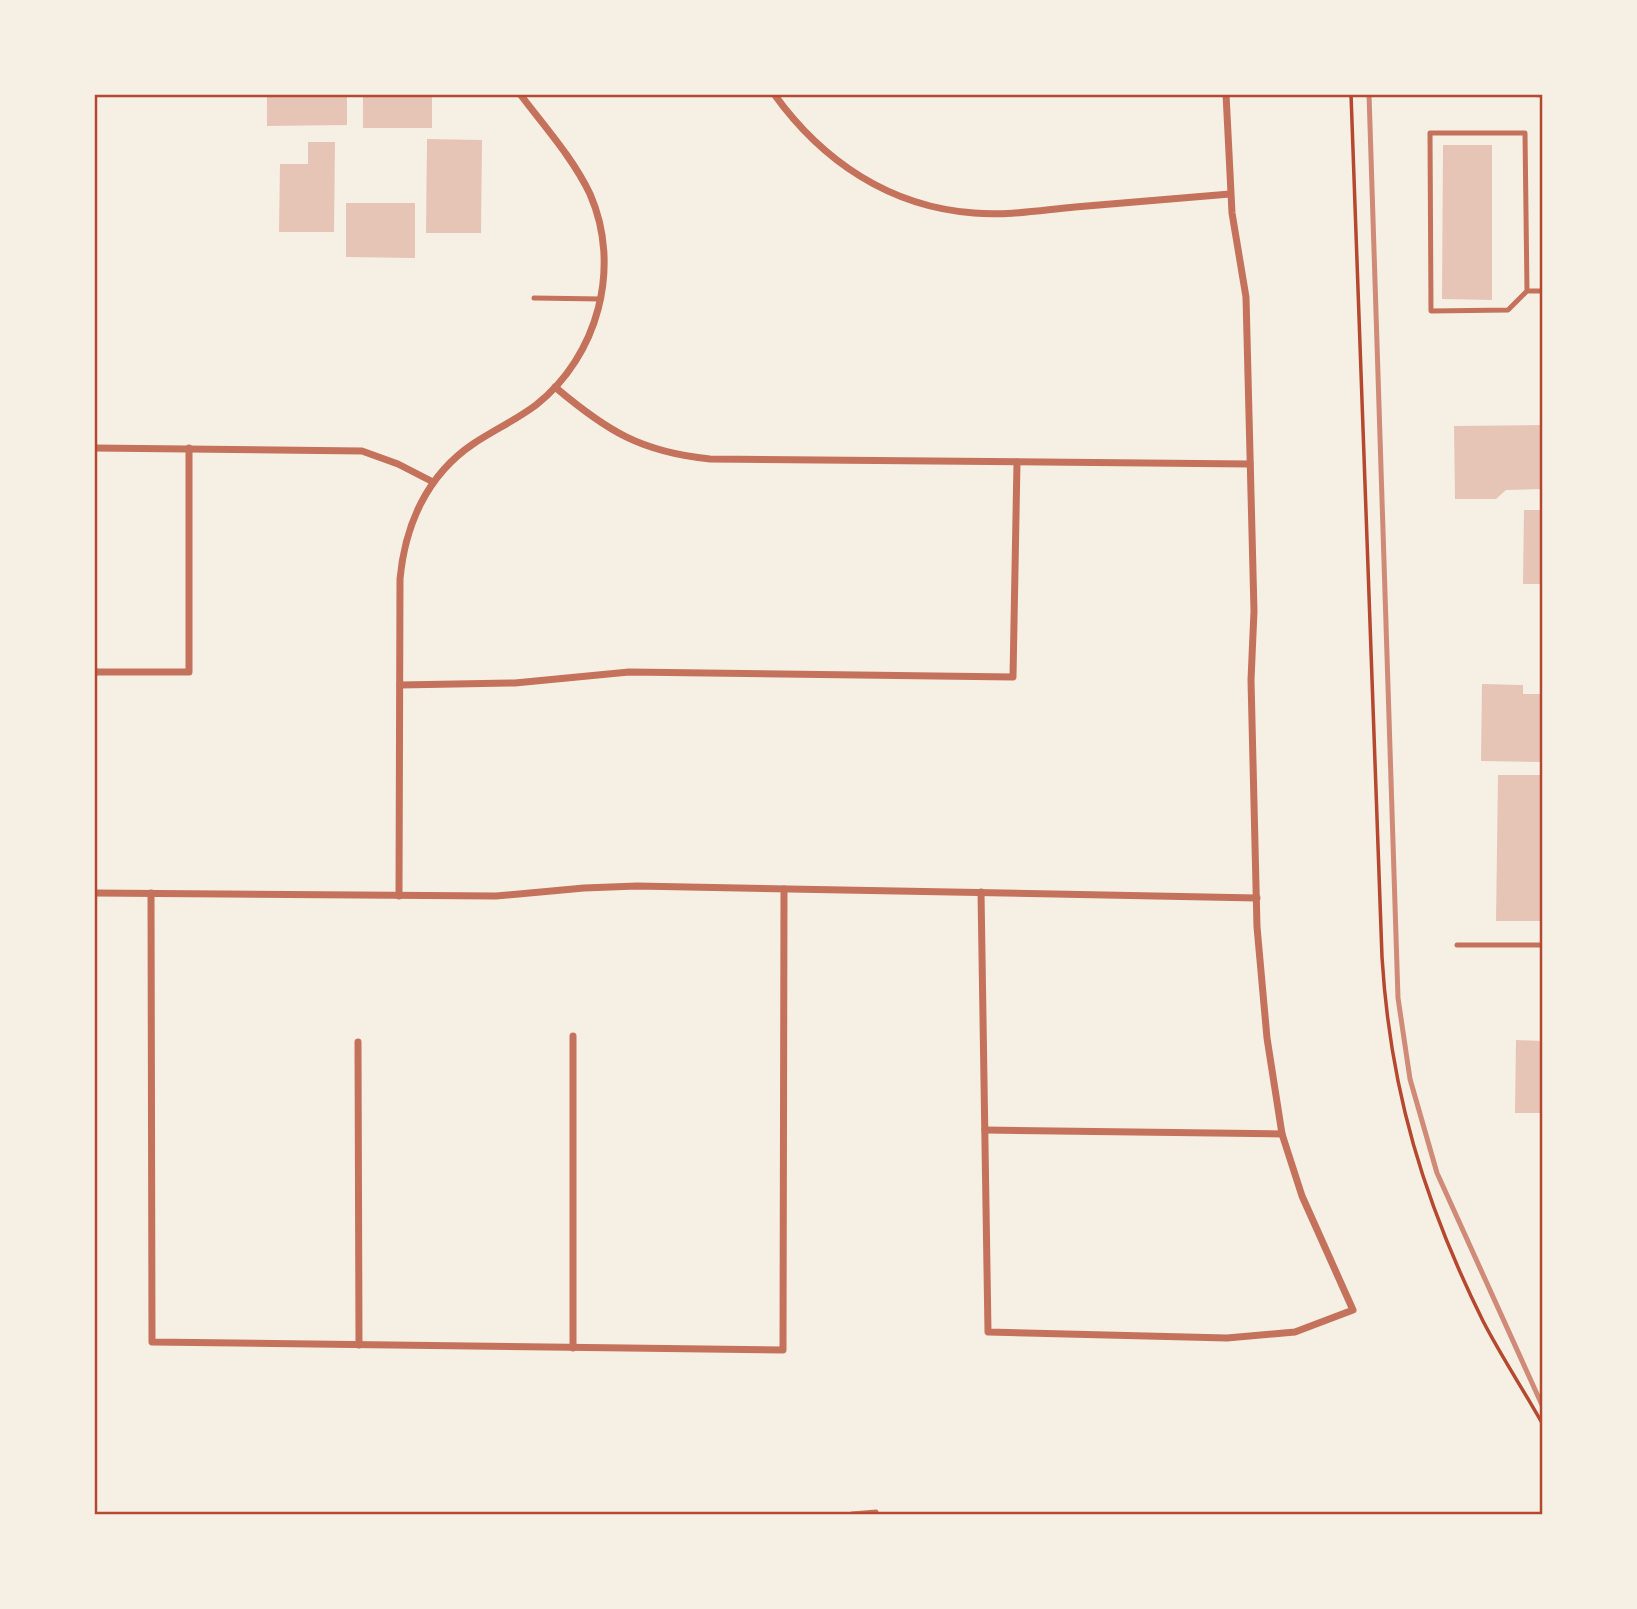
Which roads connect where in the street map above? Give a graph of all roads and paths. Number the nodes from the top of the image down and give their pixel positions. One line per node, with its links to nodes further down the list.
1 (520, 94): 11 (street)
2 (774, 94): 7 (street)
3 (1226, 94): 7 (street)
4 (1351, 94): 34 (path)
5 (1529, 94): 6 (lane)
6 (1542, 95)
7 (1230, 194): 16 (street)
8 (1527, 290): 8 (lane); 9 (lane)
9 (1542, 291)
10 (534, 298): 11 (lane)
11 (601, 299): 12 (street)
12 (555, 387): 15 (street); 17 (street)
13 (94, 448): 14 (street)
14 (189, 448): 17 (street); 18 (street)
15 (1017, 462): 16 (street); 19 (street)
16 (1250, 464): 25 (street)
17 (433, 482): 19 (street)
18 (94, 672)
19 (400, 685): 24 (street)
20 (784, 889): 21 (street); 24 (street); 33 (street)
21 (981, 892): 25 (street); 30 (street)
22 (94, 893): 23 (street)
23 (151, 893): 24 (street); 32 (street)
24 (399, 896)
25 (1256, 898): 31 (street)
26 (1457, 945): 27 (lane)
27 (1542, 945)
28 (573, 1036): 33 (street)
29 (358, 1042): 32 (street)
30 (985, 1130): 31 (street); 31 (street)
31 (1282, 1134)
32 (359, 1345): 33 (street)
33 (573, 1348)
34 (1542, 1423)
35 (876, 1512): 36 (lane)
36 (852, 1514)

